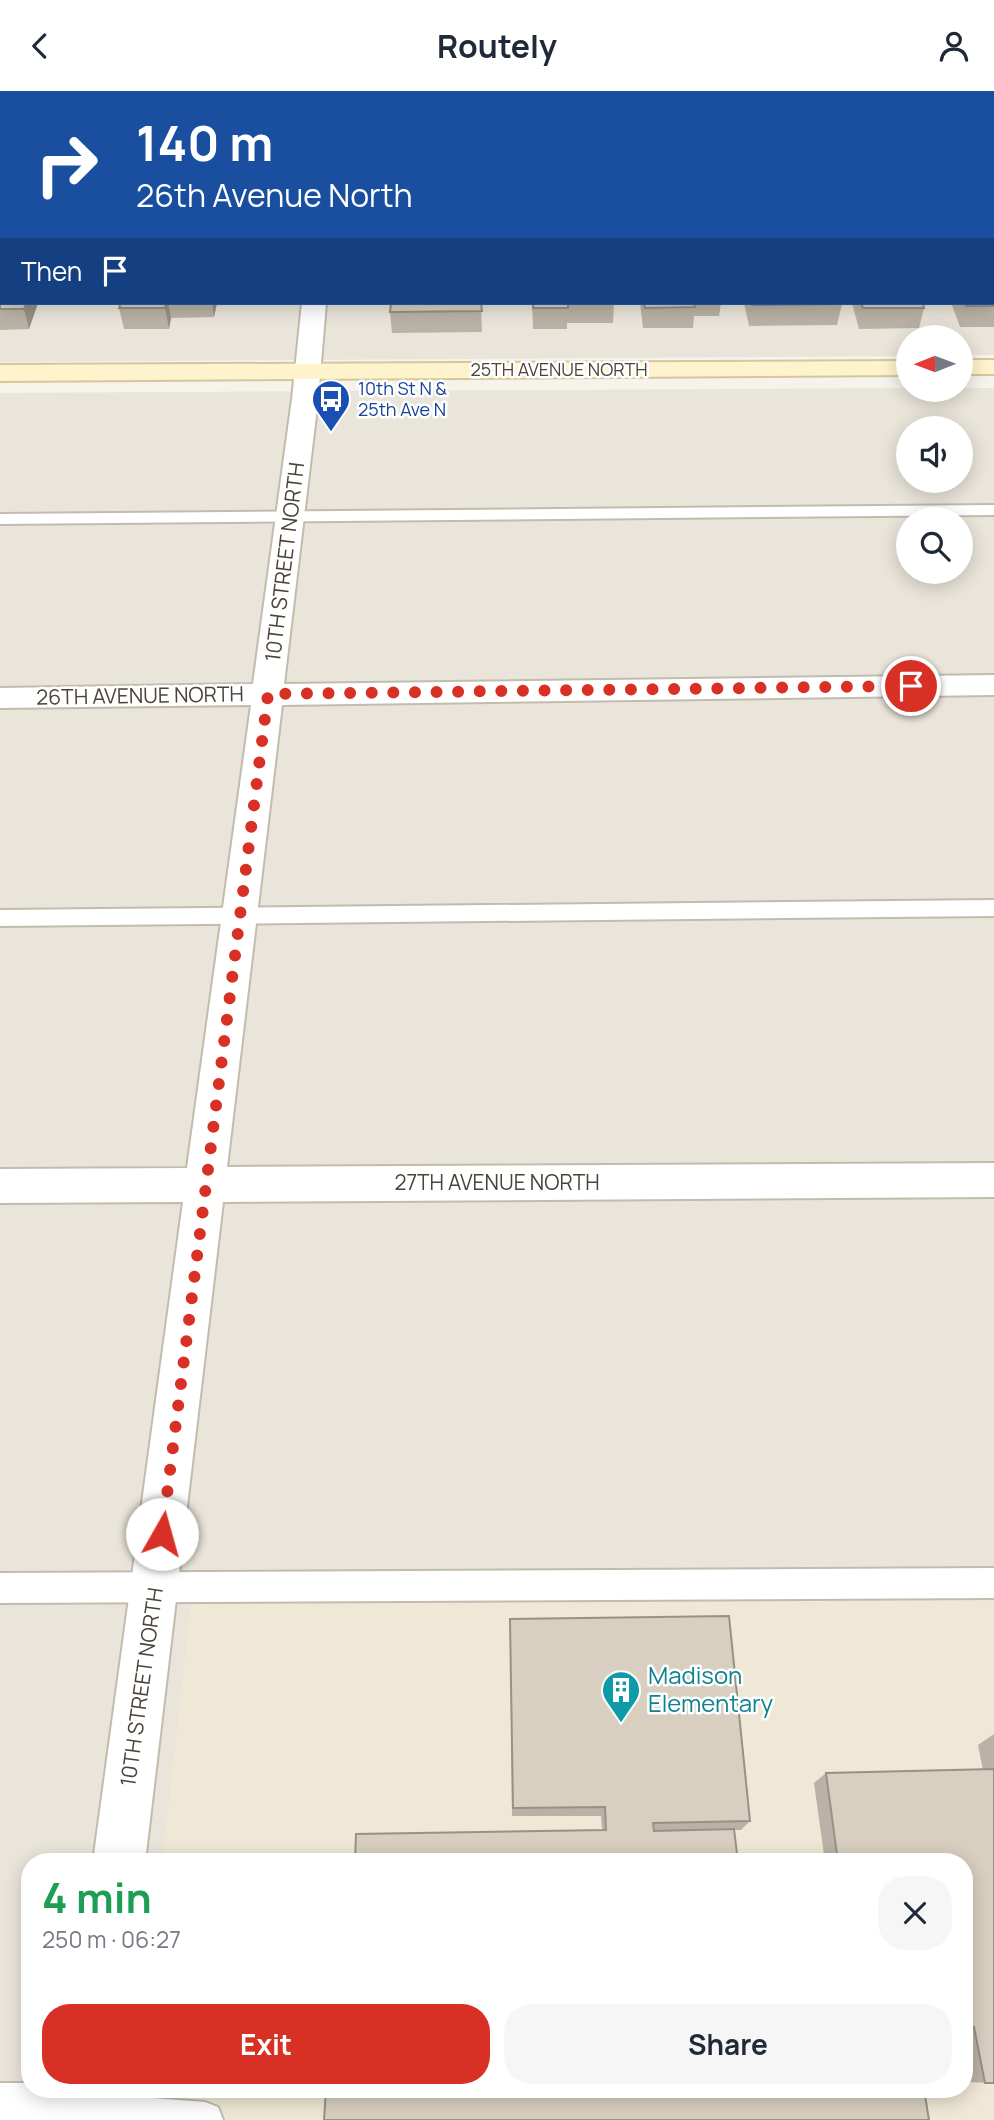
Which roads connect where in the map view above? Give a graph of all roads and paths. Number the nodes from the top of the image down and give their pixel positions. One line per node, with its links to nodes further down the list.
1 (314, 305): 5 (street, 10TH STREET NORTH)
2 (896, 367): 5 (street, 25TH AVENUE NORTH)
3 (973, 367): 4 (street)
4 (994, 367)
5 (309, 371): 6 (street, 25TH AVENUE NORTH); 8 (street, 10TH STREET NORTH)
6 (0, 373)
7 (994, 510): 8 (lane)
8 (291, 516): 9 (lane); 11 (street, 10TH STREET NORTH)
9 (0, 519)
10 (994, 685): 11 (street, 26TH AVENUE NORTH)
11 (268, 694): 12 (street, 26TH AVENUE NORTH); 14 (street, 10TH STREET NORTH)
12 (0, 698)
13 (994, 908): 14 (lane)
14 (240, 917): 15 (lane); 17 (street, 10TH STREET NORTH)
15 (0, 918)
16 (994, 1180): 17 (street, 27TH AVENUE NORTH)
17 (206, 1185): 18 (street, 27TH AVENUE NORTH); 20 (street, 10TH STREET NORTH)
18 (0, 1186)
19 (994, 1583): 20 (lane)
20 (156, 1587): 21 (lane); 22 (street, 10TH STREET NORTH)
21 (0, 1588)
22 (120, 1853)
23 (87, 2107): 24 (street); 25 (lane)
24 (0, 2111)
25 (205, 2120)

